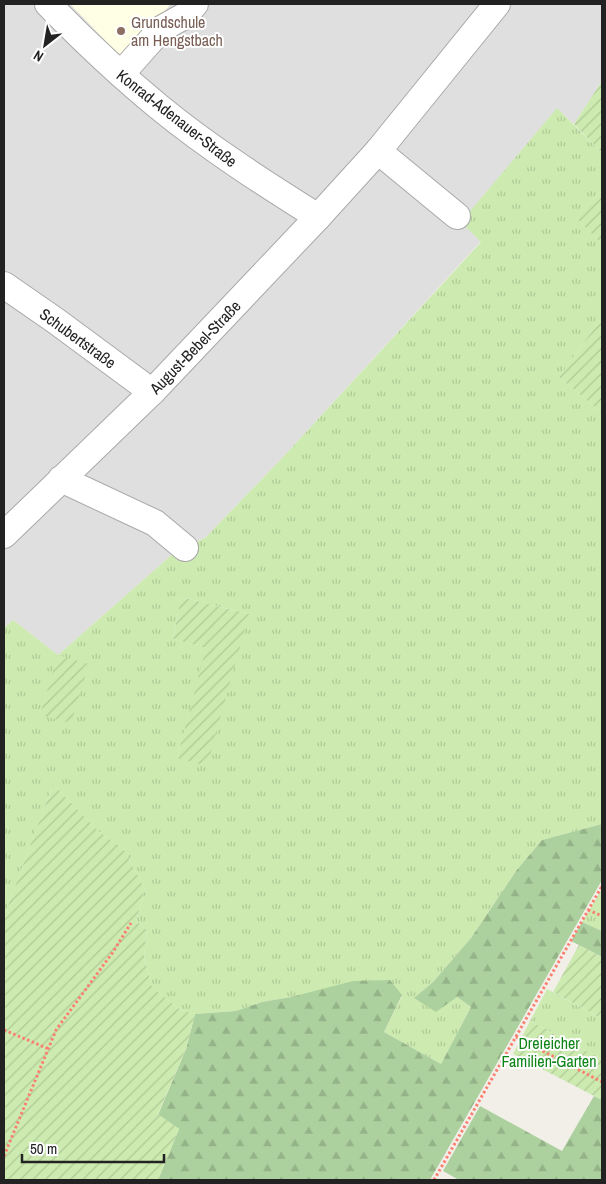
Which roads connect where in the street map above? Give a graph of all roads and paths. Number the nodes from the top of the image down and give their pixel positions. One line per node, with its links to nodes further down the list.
1 (48, 4): 4 (street, Konrad-Adenauer-Straße)
2 (196, 4): 4 (street)
3 (497, 4): 5 (street, August-Bebel-Straße)
4 (121, 74): 7 (street, Konrad-Adenauer-Straße)
5 (378, 151): 6 (street); 7 (street, August-Bebel-Straße)
6 (457, 216)
7 (318, 217): 9 (street, August-Bebel-Straße)
8 (4, 285): 9 (street, Schubertstraße)
9 (152, 392): 10 (street, August-Bebel-Straße)
10 (61, 479): 11 (street, August-Bebel-Straße); 12 (street)
11 (4, 535)
12 (185, 548)
13 (602, 886): 14 (path)
14 (588, 910): 15 (path); 18 (path)
15 (602, 916)
16 (131, 923): 19 (path)
17 (4, 1030): 19 (path)
18 (516, 1037): 20 (path); 22 (path)
19 (49, 1049): 21 (path)
20 (602, 1082)
21 (4, 1156)
22 (434, 1180)

